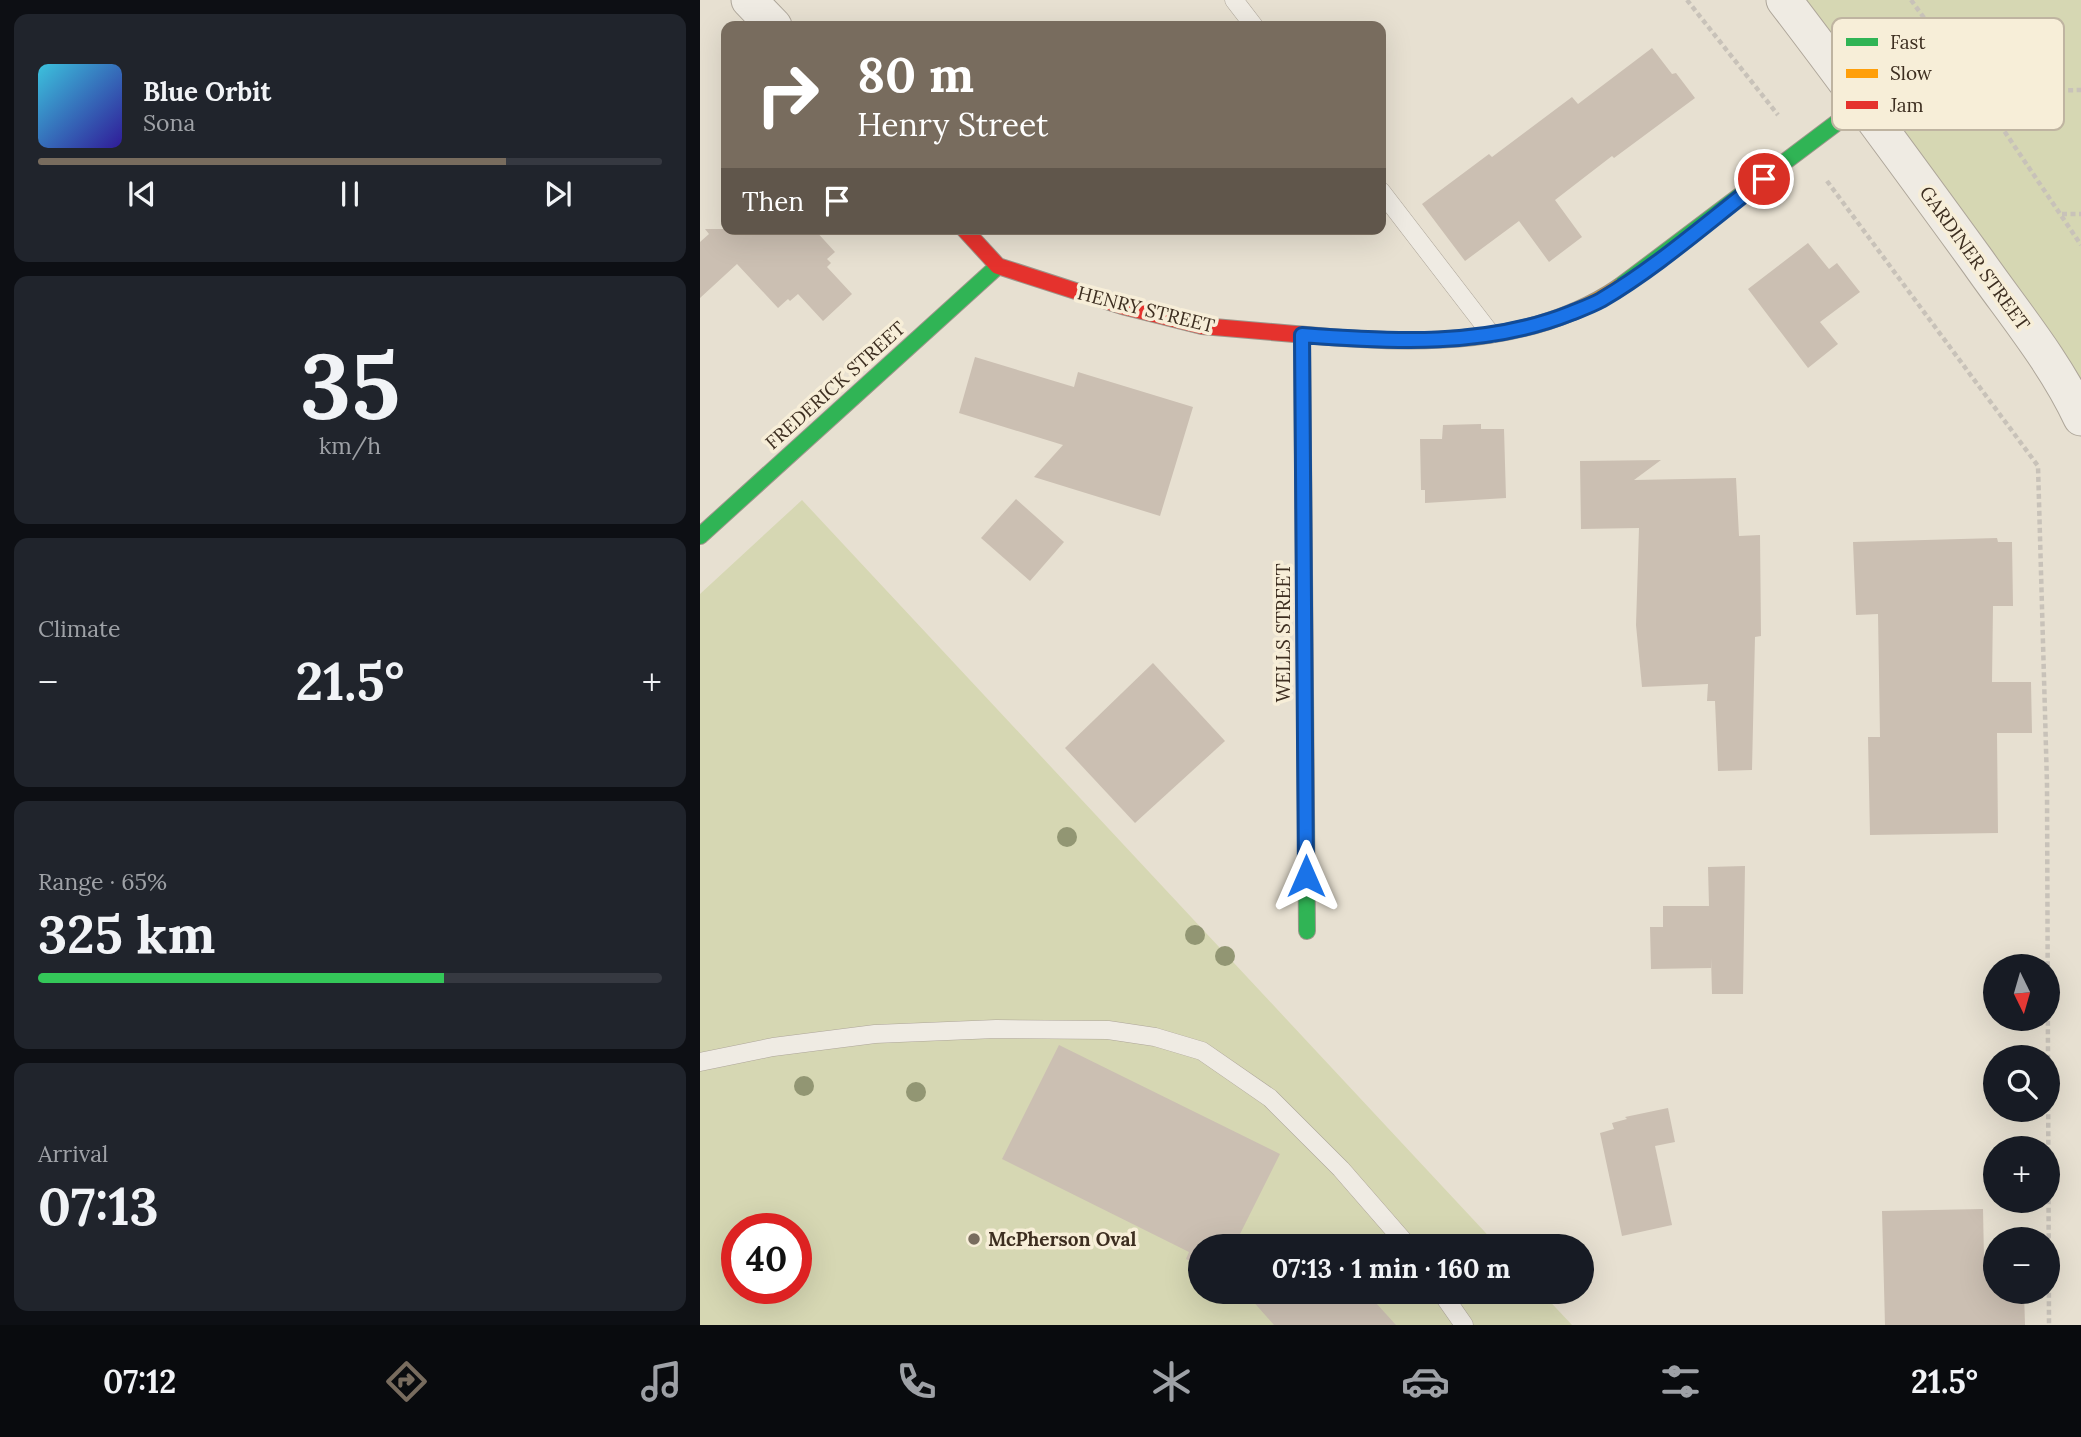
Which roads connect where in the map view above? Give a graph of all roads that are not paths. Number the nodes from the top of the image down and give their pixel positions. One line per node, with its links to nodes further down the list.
1 (749, 0): 4 (street)
2 (1234, 0): 5 (lane)
3 (1784, 0): 6 (street, GARDINER STREET)
4 (769, 21)
5 (1250, 21)
6 (1832, 63)
7 (1832, 127): 12 (street, HENRY STREET)
8 (1882, 130): 14 (street, GARDINER STREET)
9 (1386, 198): 12 (lane)
10 (970, 235): 11 (street, HENRY STREET)
11 (998, 266): 13 (street, HENRY STREET); 15 (street, FREDERICK STREET)
12 (1491, 334): 13 (street, HENRY STREET)
13 (1302, 335): 16 (street, WELLS STREET)
14 (2081, 418)
15 (700, 536)
16 (1307, 930)
17 (700, 1062): 18 (lane)
18 (1398, 1234)
19 (1449, 1304): 20 (lane)
20 (1464, 1325)

